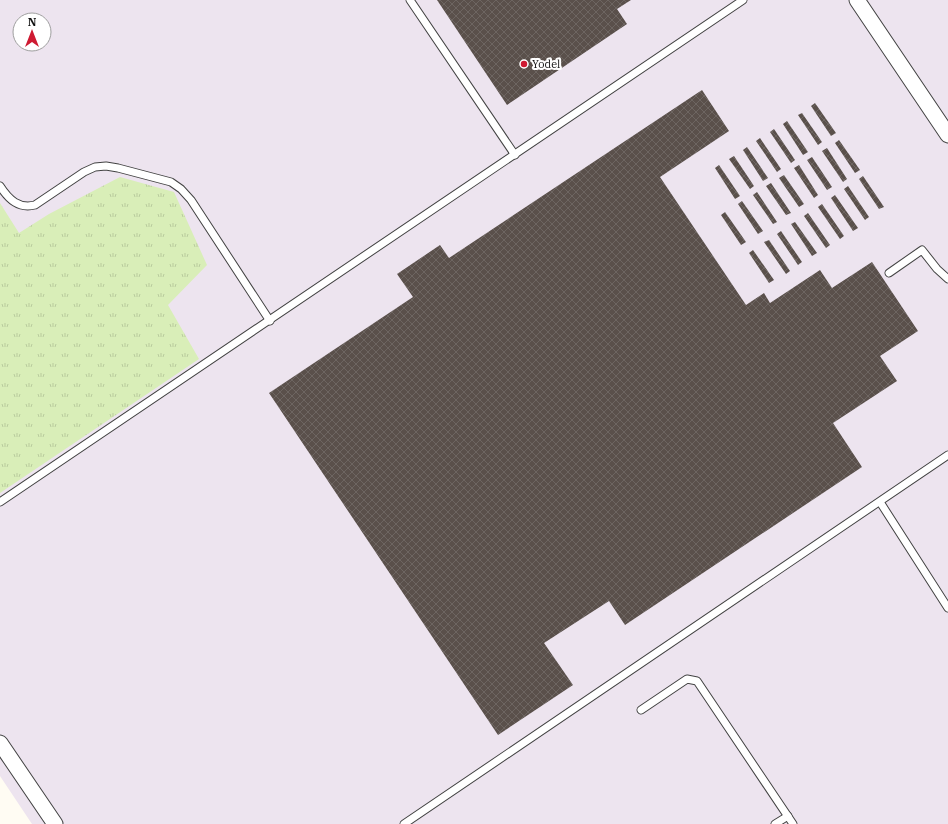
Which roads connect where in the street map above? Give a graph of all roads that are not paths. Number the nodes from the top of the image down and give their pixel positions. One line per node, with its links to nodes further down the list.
1 (410, 0): 5 (lane)
2 (743, 0): 5 (lane)
3 (857, 0): 4 (street)
4 (948, 135)
5 (515, 155): 9 (lane)
6 (0, 186): 9 (lane)
7 (889, 273): 8 (lane)
8 (948, 279)
9 (270, 321): 11 (lane)
10 (948, 454): 12 (lane)
11 (0, 502)
12 (880, 502): 13 (lane); 18 (lane)
13 (948, 608)
14 (641, 710): 16 (lane)
15 (0, 743): 17 (street)
16 (788, 816): 19 (lane); 20 (lane)
17 (54, 824)
18 (404, 824)
19 (775, 824)
20 (793, 824)

